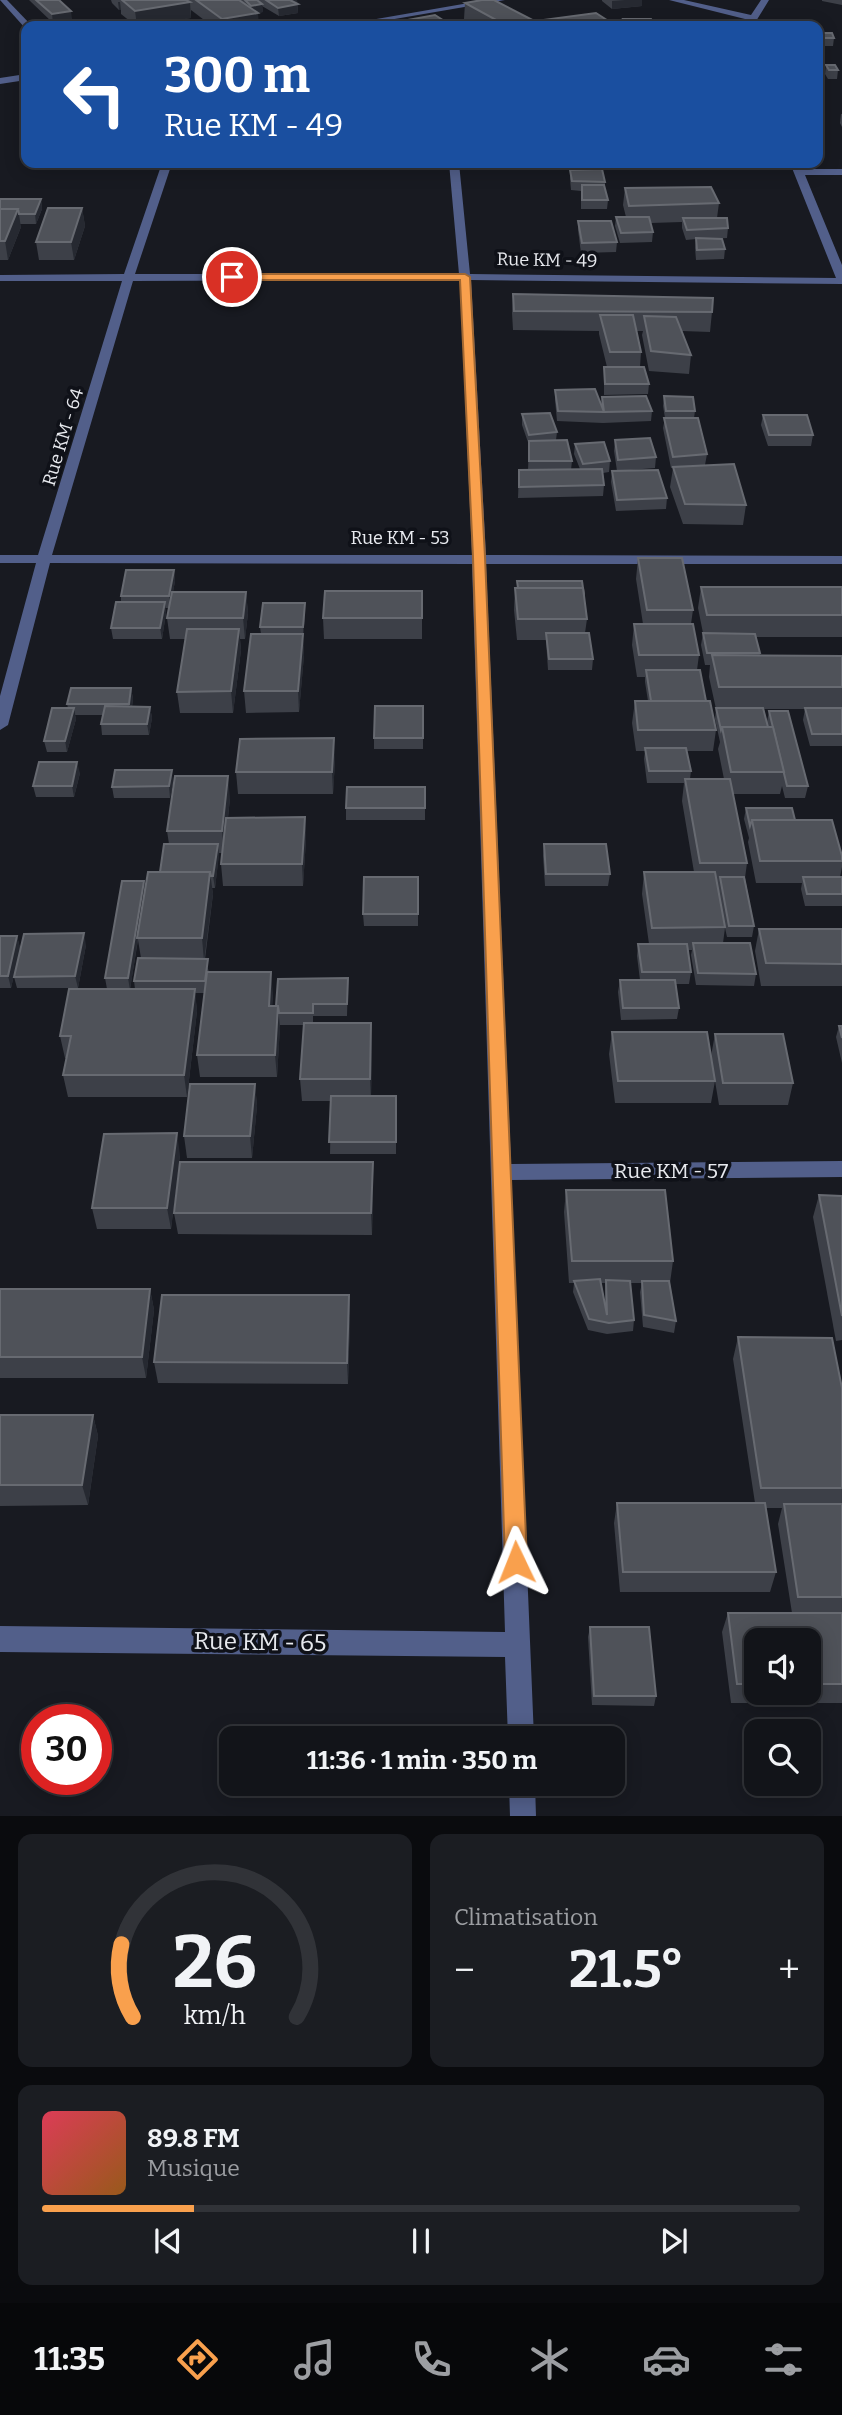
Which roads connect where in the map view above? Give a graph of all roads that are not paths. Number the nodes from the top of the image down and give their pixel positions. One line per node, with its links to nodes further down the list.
1 (3, 0): 5 (street)
2 (501, 0): 6 (street)
3 (673, 0): 7 (street)
4 (765, 0): 8 (street)
5 (23, 21)
6 (371, 21)
7 (747, 21)
8 (752, 21)
9 (21, 77): 10 (street)
10 (0, 81)
11 (165, 168): 16 (street, Rue KM - 64)
12 (454, 168): 17 (street)
13 (796, 168): 19 (street)
14 (805, 168): 15 (street)
15 (842, 172)
16 (129, 277): 17 (street, Rue KM - 49); 18 (street, Rue KM - 49); 22 (street, Rue KM - 64)
17 (465, 277): 19 (street, Rue KM - 49); 20 (street)
18 (0, 278)
19 (842, 280)
20 (479, 557): 22 (street, Rue KM - 53); 23 (street, Rue KM - 53); 26 (street)
21 (0, 559): 22 (street, Rue KM - 53)
22 (44, 559): 24 (street, Rue KM - 64)
23 (842, 560)
24 (0, 725)
25 (842, 1169): 26 (street, Rue KM - 57)
26 (500, 1172): 28 (street)
27 (0, 1639): 28 (street, Rue KM - 65)
28 (519, 1646): 29 (street)
29 (521, 1726)
30 (522, 1796): 31 (street)
31 (523, 1816)

